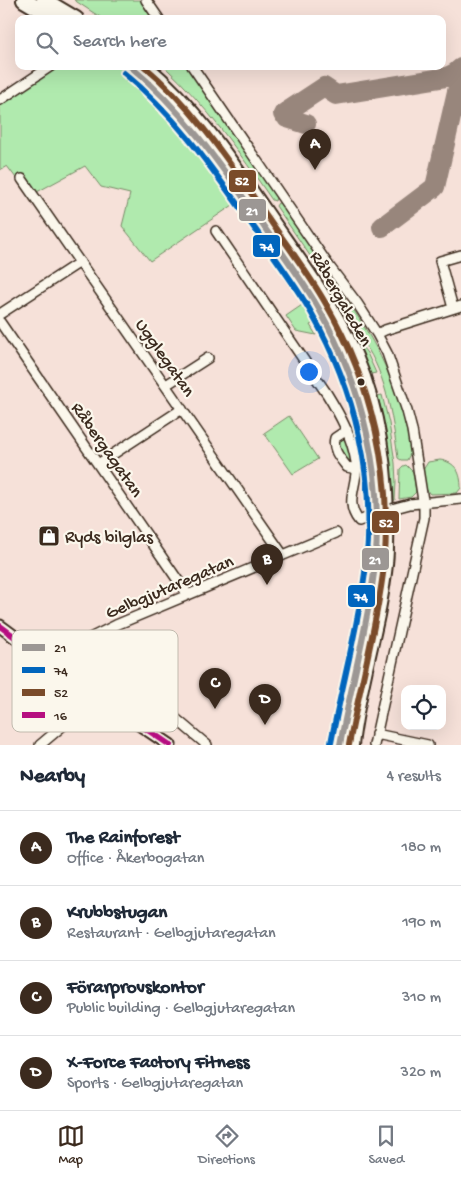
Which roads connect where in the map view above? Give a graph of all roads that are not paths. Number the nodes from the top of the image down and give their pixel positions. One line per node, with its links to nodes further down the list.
1 (24, 0): 4 (main road)
2 (44, 0): 5 (main road)
3 (146, 0): 6 (street)
4 (49, 15)
5 (69, 15)
6 (156, 15)
7 (45, 70): 11 (street)
8 (134, 70): 41 (main road, Råbergaleden)
9 (149, 70): 42 (main road, Råbergaleden)
10 (195, 70): 19 (street)
11 (0, 100)
12 (22, 178): 15 (street, Ugglegatan)
13 (216, 231): 23 (street)
14 (461, 255): 16 (street)
15 (80, 262): 17 (street); 21 (street, Ugglegatan)
16 (457, 307): 19 (street)
17 (0, 314)
18 (0, 322): 24 (street, Råbergagatan)
19 (377, 334): 27 (street)
20 (208, 358): 21 (street)
21 (166, 385): 22 (street, Ugglegatan)
22 (182, 409): 24 (street); 29 (street, Ugglegatan)
23 (347, 430): 25 (street); 25 (street)
24 (98, 464): 30 (street, Råbergagatan)
25 (356, 469): 27 (street, bridge)
26 (461, 498): 27 (street)
27 (423, 502): 37 (street)
28 (336, 533): 29 (street, Gelbgjutaregatan)
29 (283, 555): 30 (street, Gelbgjutaregatan)
30 (188, 595): 32 (street, Gelbgjutaregatan)
31 (0, 626): 33 (street)
32 (106, 630)
33 (12, 635)
34 (178, 720): 40 (street, Gelbgjutaregatan)
35 (55, 732): 38 (street)
36 (151, 732): 39 (street)
37 (376, 734): 43 (street); 44 (street)
38 (40, 745)
39 (170, 745)
40 (207, 745)
41 (340, 745)
42 (351, 745)
43 (374, 745)
44 (428, 745)

